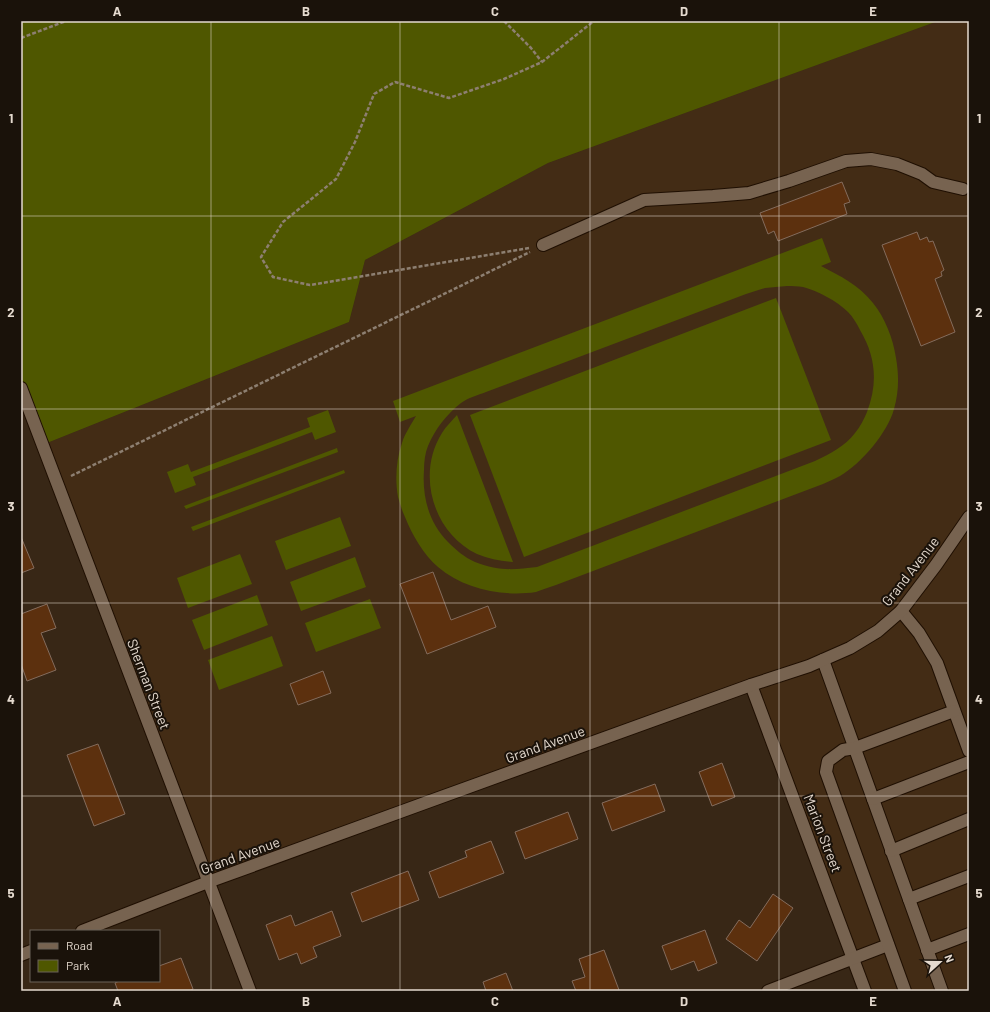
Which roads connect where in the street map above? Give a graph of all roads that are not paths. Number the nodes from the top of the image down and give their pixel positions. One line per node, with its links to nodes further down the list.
1 (963, 190): 2 (street)
2 (543, 245)
3 (21, 388): 16 (street, Sherman Street)
4 (969, 517): 5 (street, Grand Avenue)
5 (901, 611): 6 (street, Grand Avenue); 8 (street)
6 (823, 660): 7 (street, Grand Avenue); 9 (street)
7 (752, 685): 16 (street, Grand Avenue); 22 (street, Marion Street)
8 (954, 711): 9 (street); 10 (street)
9 (855, 748): 12 (street); 20 (street)
10 (969, 751)
11 (969, 762): 12 (street)
12 (873, 799): 14 (street)
13 (969, 819): 14 (street)
14 (891, 851): 17 (street)
15 (969, 876): 17 (street)
16 (208, 882): 18 (street, Grand Avenue); 23 (street, Sherman Street)
17 (909, 899): 21 (street)
18 (85, 930)
19 (969, 934): 21 (street)
20 (888, 945): 22 (street); 26 (street)
21 (927, 950): 27 (street)
22 (854, 958): 24 (street); 25 (street, Marion Street)
23 (250, 991)
24 (768, 991)
25 (865, 991)
26 (905, 991)
27 (942, 991)

